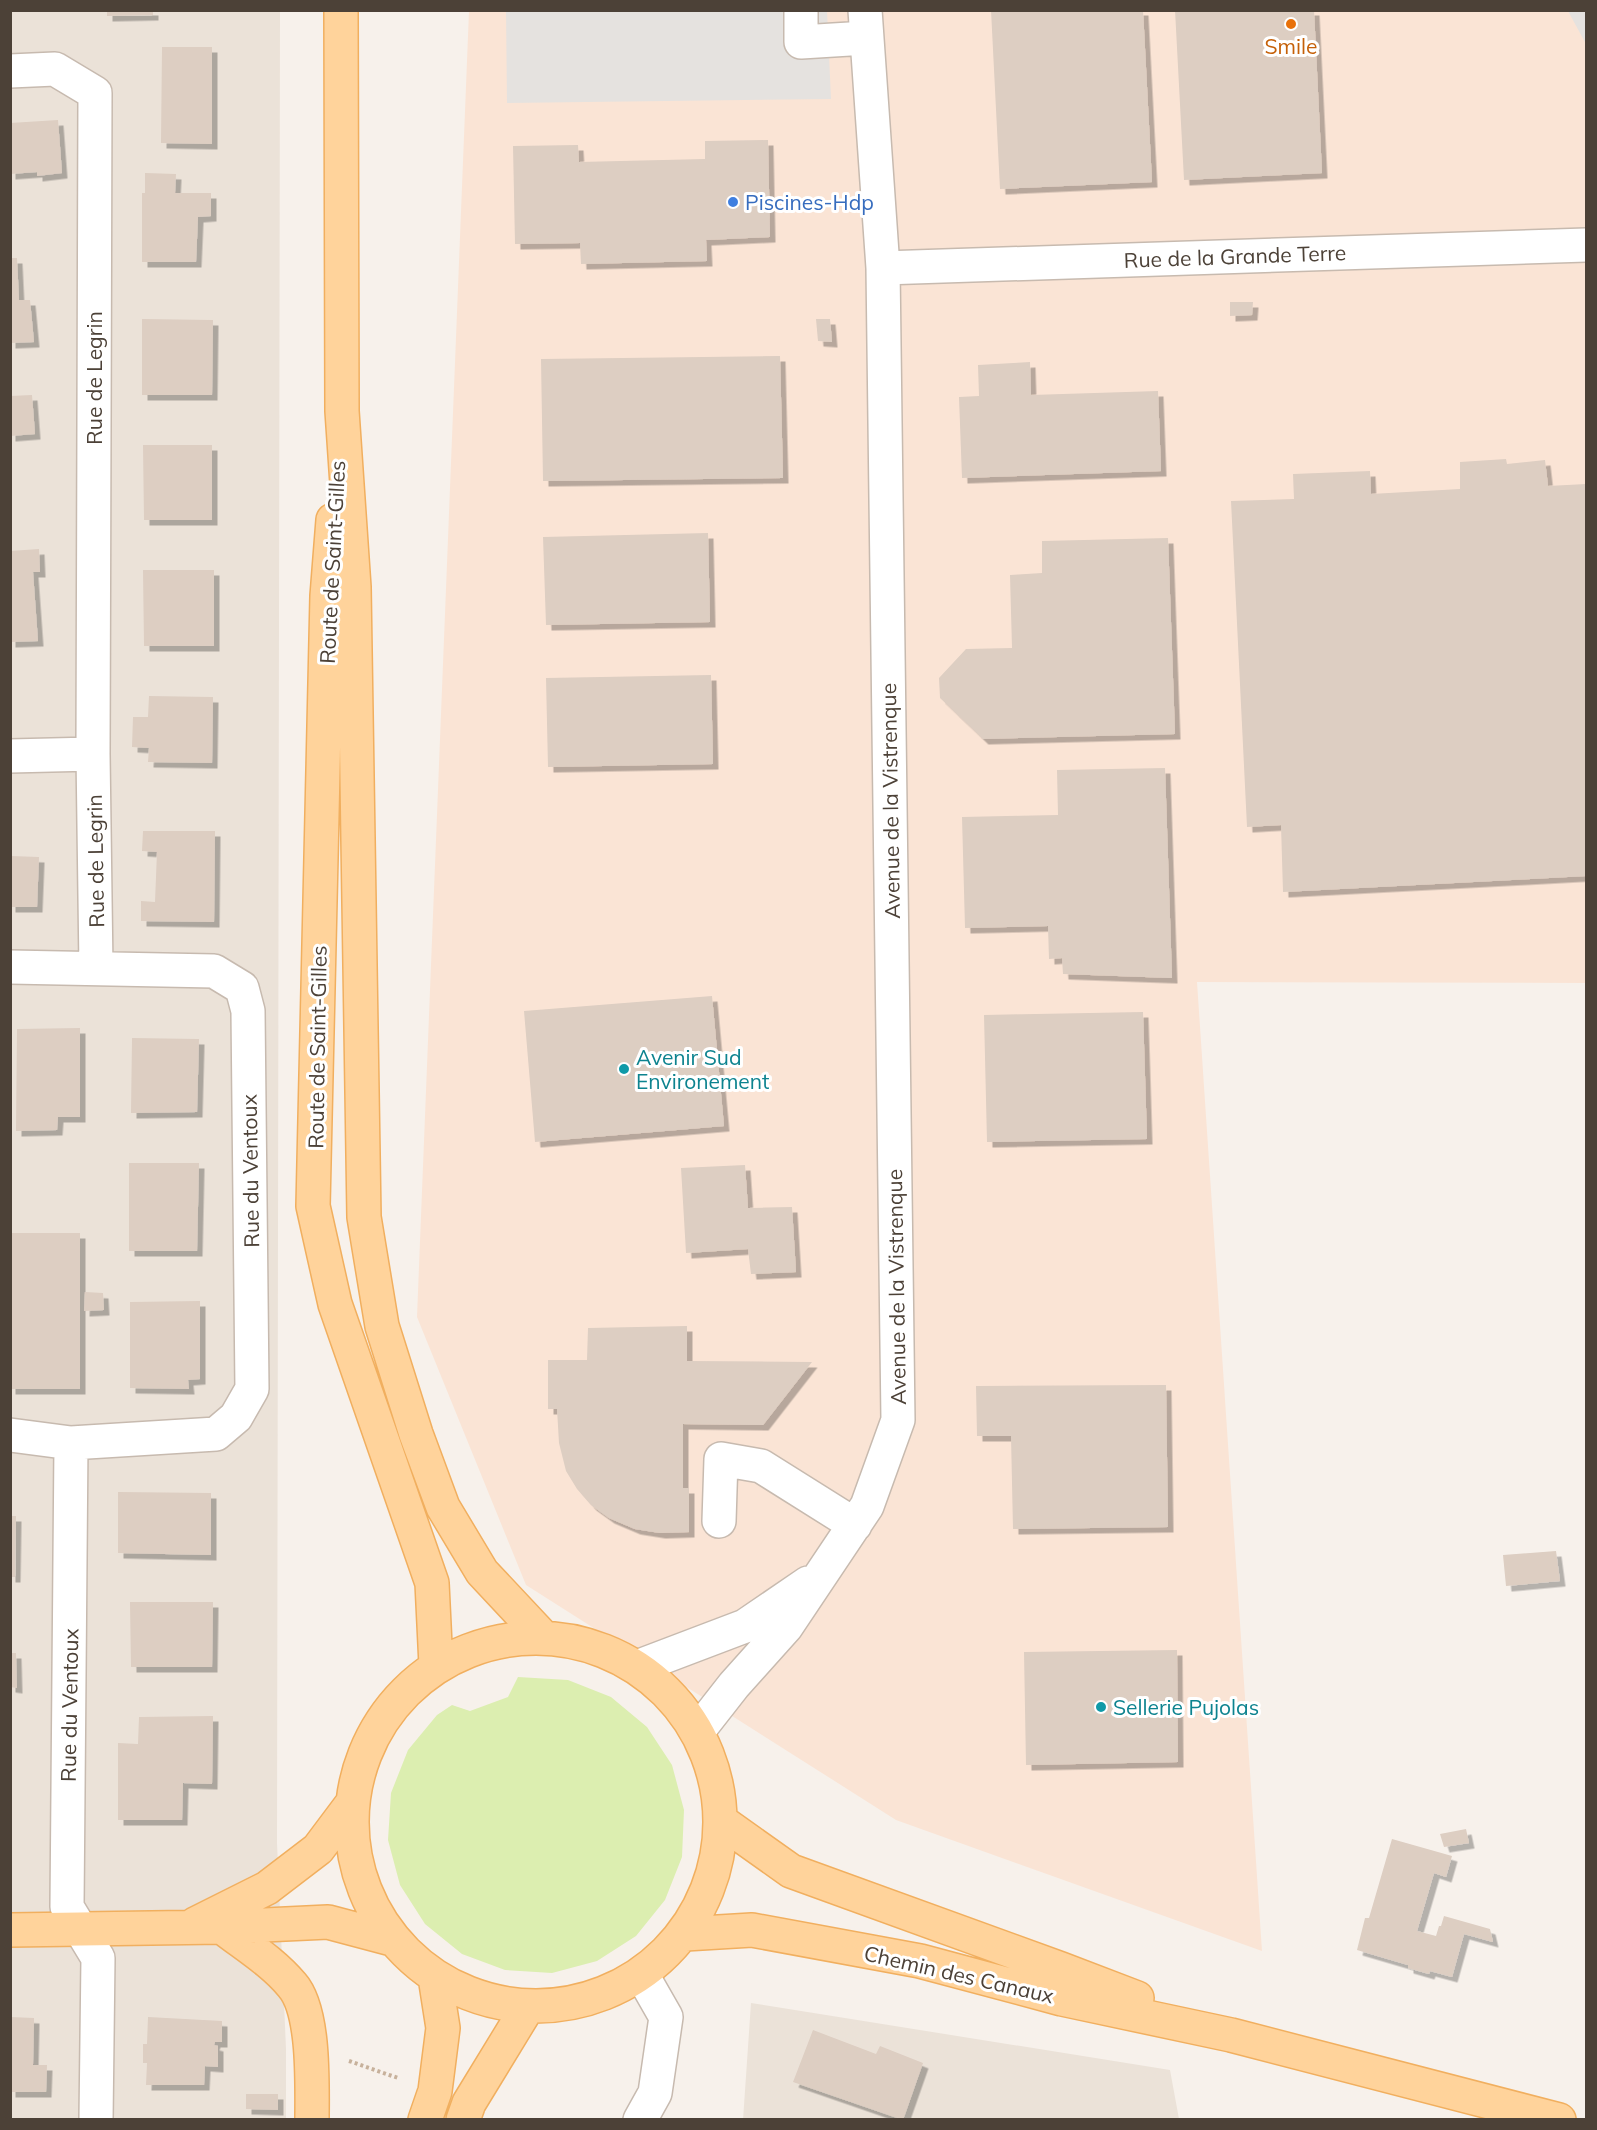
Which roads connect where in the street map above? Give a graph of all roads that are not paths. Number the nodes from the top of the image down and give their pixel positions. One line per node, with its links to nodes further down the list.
1 (341, 10): 7 (main road, Route de Saint-Gilles)
2 (801, 10): 3 (street)
3 (866, 24): 6 (street, Avenue de la Vistrenque)
4 (10, 71): 8 (street, Rue de Legrin)
5 (1587, 245): 6 (street, Rue de la Grande Terre)
6 (883, 268): 15 (street, Avenue de la Vistrenque)
7 (342, 411): 17 (main road, Route de Saint-Gilles); 18 (main road, Route de Saint-Gilles)
8 (93, 754): 9 (street); 11 (street, Rue de Legrin)
9 (10, 756)
10 (10, 967): 11 (street, Rue du Ventoux)
11 (96, 968): 13 (street, Rue du Ventoux)
12 (10, 1435): 13 (street, Rue du Ventoux)
13 (71, 1443): 26 (street, Rue du Ventoux)
14 (719, 1521): 15 (street)
15 (855, 1525): 16 (street, Avenue de la Vistrenque)
16 (822, 1574): 19 (street, Avenue de la Vistrenque); 20 (street, Avenue de la Vistrenque)
17 (543, 1637): 18 (main road); 19 (main road)
18 (436, 1666): 21 (main road)
19 (637, 1666): 20 (main road)
20 (698, 1731): 22 (main road)
21 (351, 1805): 23 (main road); 28 (main road)
22 (722, 1822): 27 (main road); 32 (main road, Chemin des Canaux)
23 (188, 1927): 24 (main road); 26 (main road)
24 (222, 1927): 28 (main road); 34 (main road)
25 (10, 1930): 26 (main road)
26 (82, 1930): 33 (street, Rue du Ventoux)
27 (685, 1934): 29 (main road); 32 (main road, Chemin des Canaux)
28 (392, 1939): 30 (main road)
29 (642, 1975): 31 (main road); 37 (street)
30 (435, 1977): 31 (main road); 35 (main road)
31 (527, 2008): 36 (main road)
32 (1231, 2035): 38 (main road, Chemin des Canaux)
33 (96, 2120)
34 (312, 2120)
35 (425, 2120)
36 (463, 2120)
37 (640, 2120)
38 (1559, 2120)

